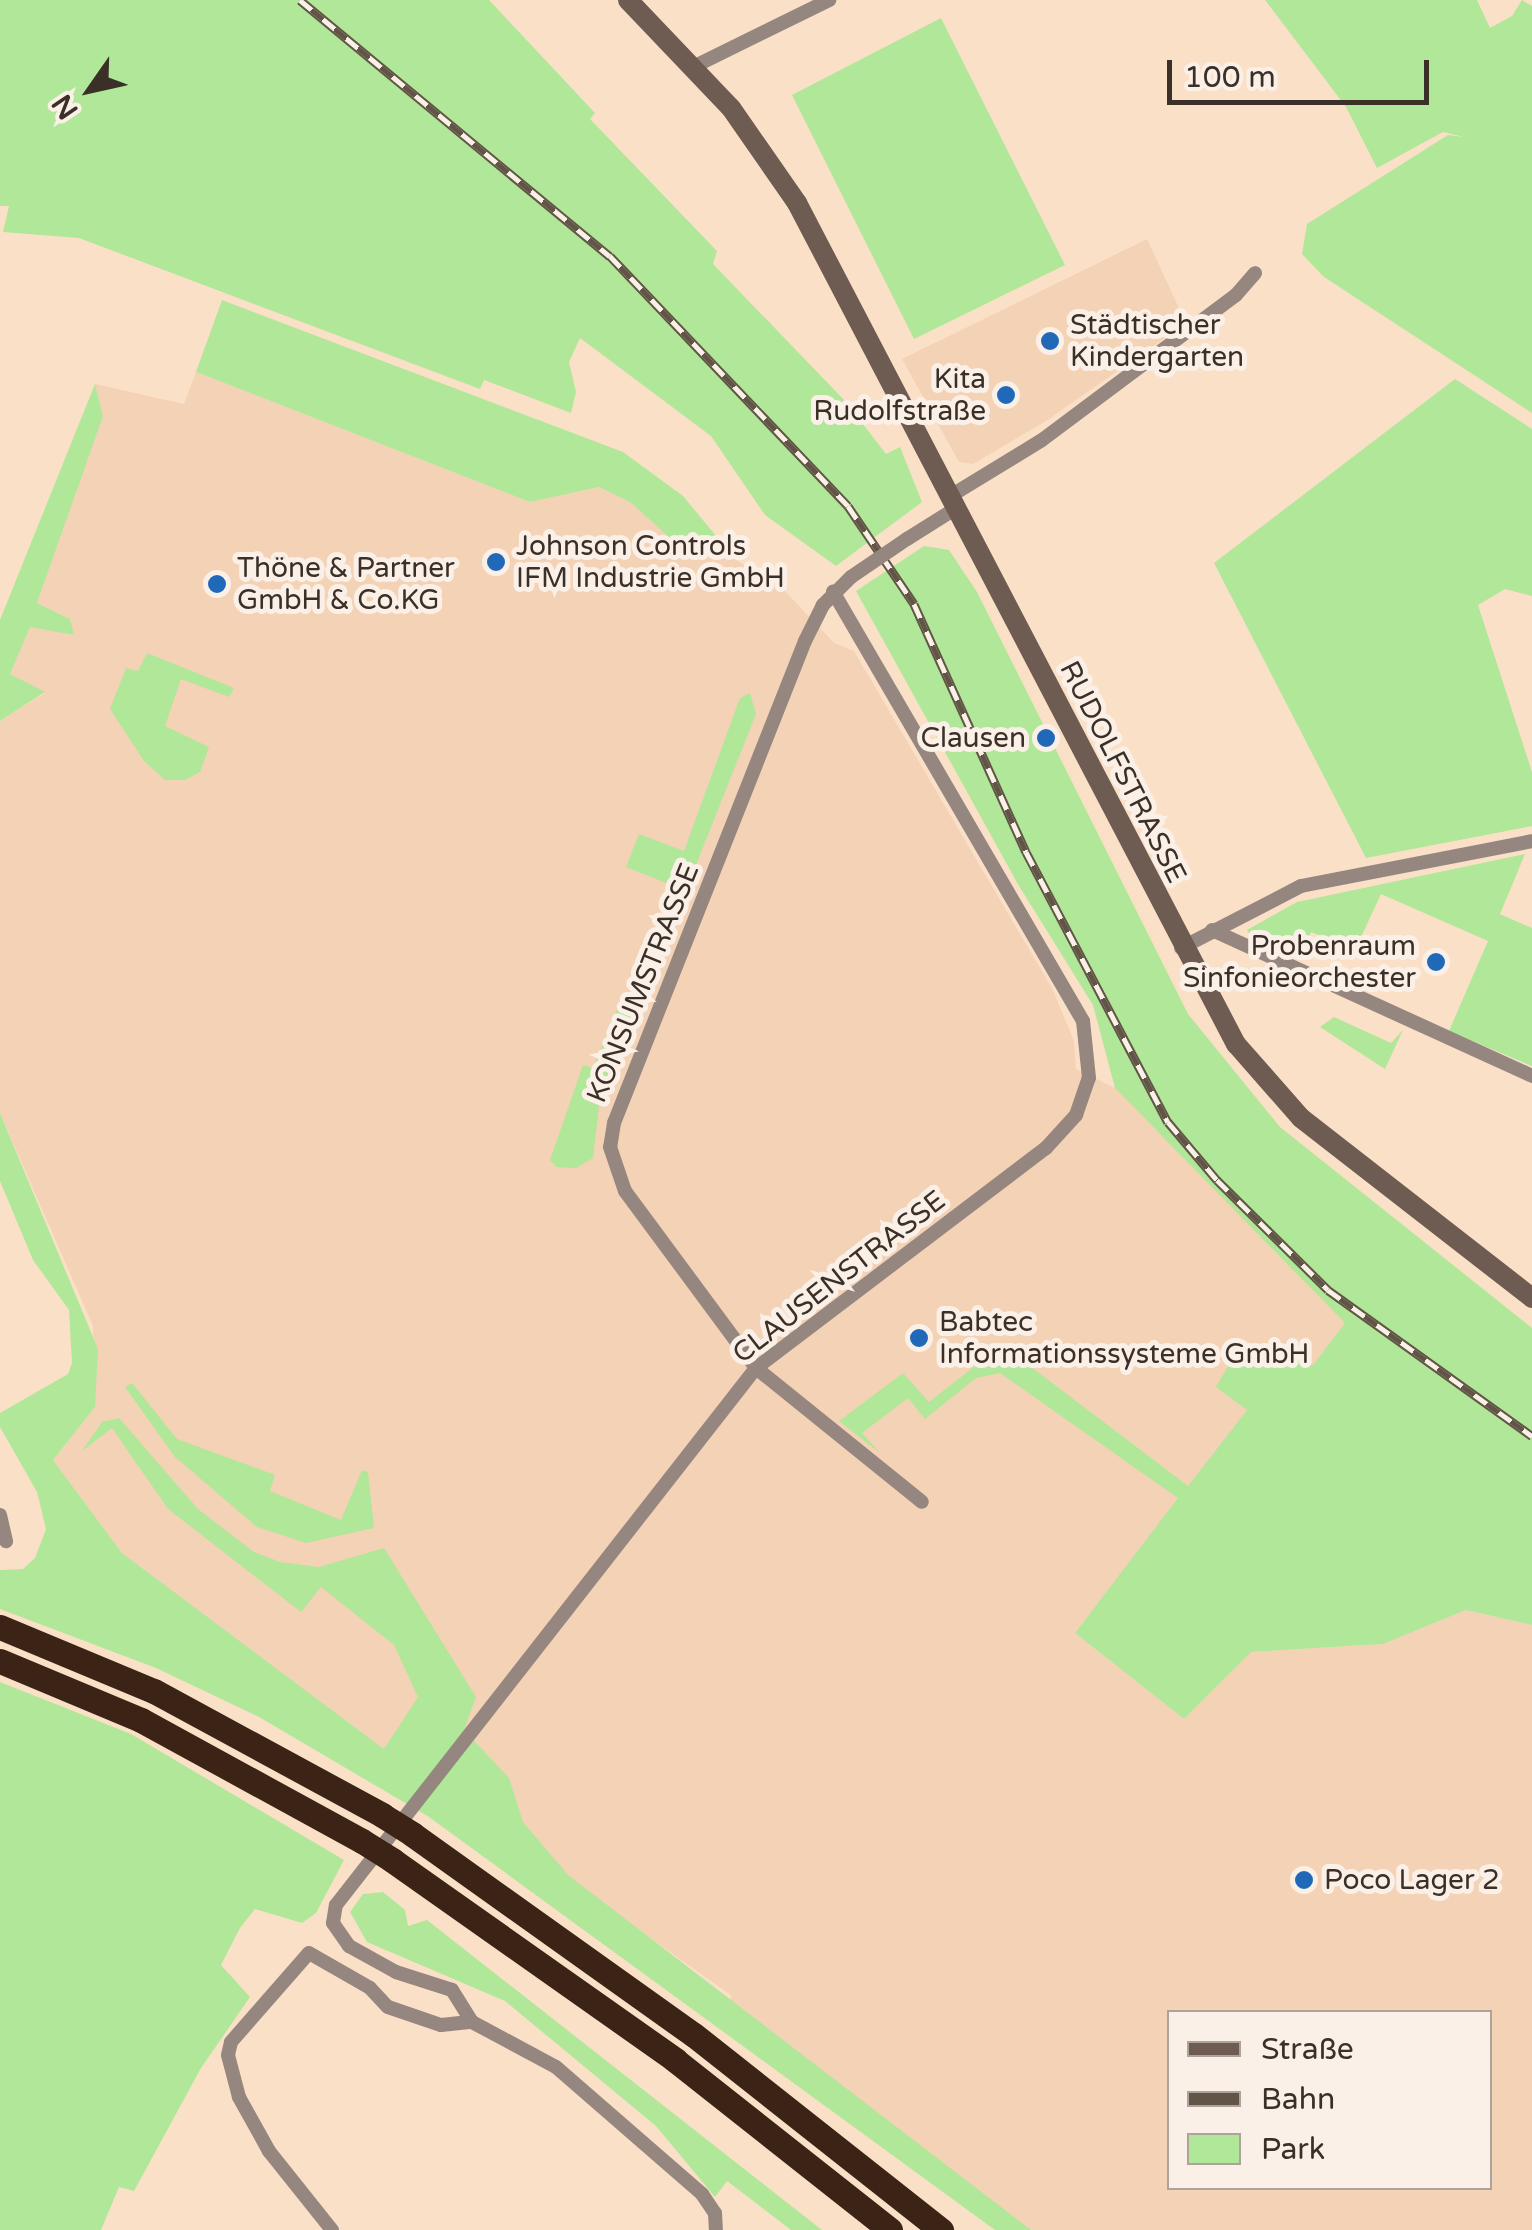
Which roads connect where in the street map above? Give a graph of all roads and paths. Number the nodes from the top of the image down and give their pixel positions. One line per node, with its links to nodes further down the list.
1 (829, 0): 3 (street)
2 (638, 4): 3 (street, RUDOLFSTRASSE)
3 (693, 67): 5 (street, RUDOLFSTRASSE)
4 (1255, 273): 5 (street)
5 (955, 501): 6 (street, KONSUMSTRASSE, bridge); 9 (street, RUDOLFSTRASSE)
6 (834, 592): 12 (street, KONSUMSTRASSE); 12 (street, CLAUSENSTRASSE)
7 (1532, 841): 8 (street)
8 (1212, 930): 9 (street); 10 (street)
9 (1181, 948): 11 (street, RUDOLFSTRASSE)
10 (1532, 1076)
11 (1532, 1298)
12 (756, 1368): 13 (street, KONSUMSTRASSE); 18 (street, CLAUSENSTRASSE)
13 (922, 1502)
14 (0, 1515): 15 (street)
15 (6, 1541)
16 (0, 1627): 22 (highway, bridge)
17 (0, 1661): 21 (highway, bridge)
18 (472, 2022): 19 (street); 20 (street)
19 (332, 2230)
20 (716, 2230)
21 (890, 2230)
22 (940, 2230)

